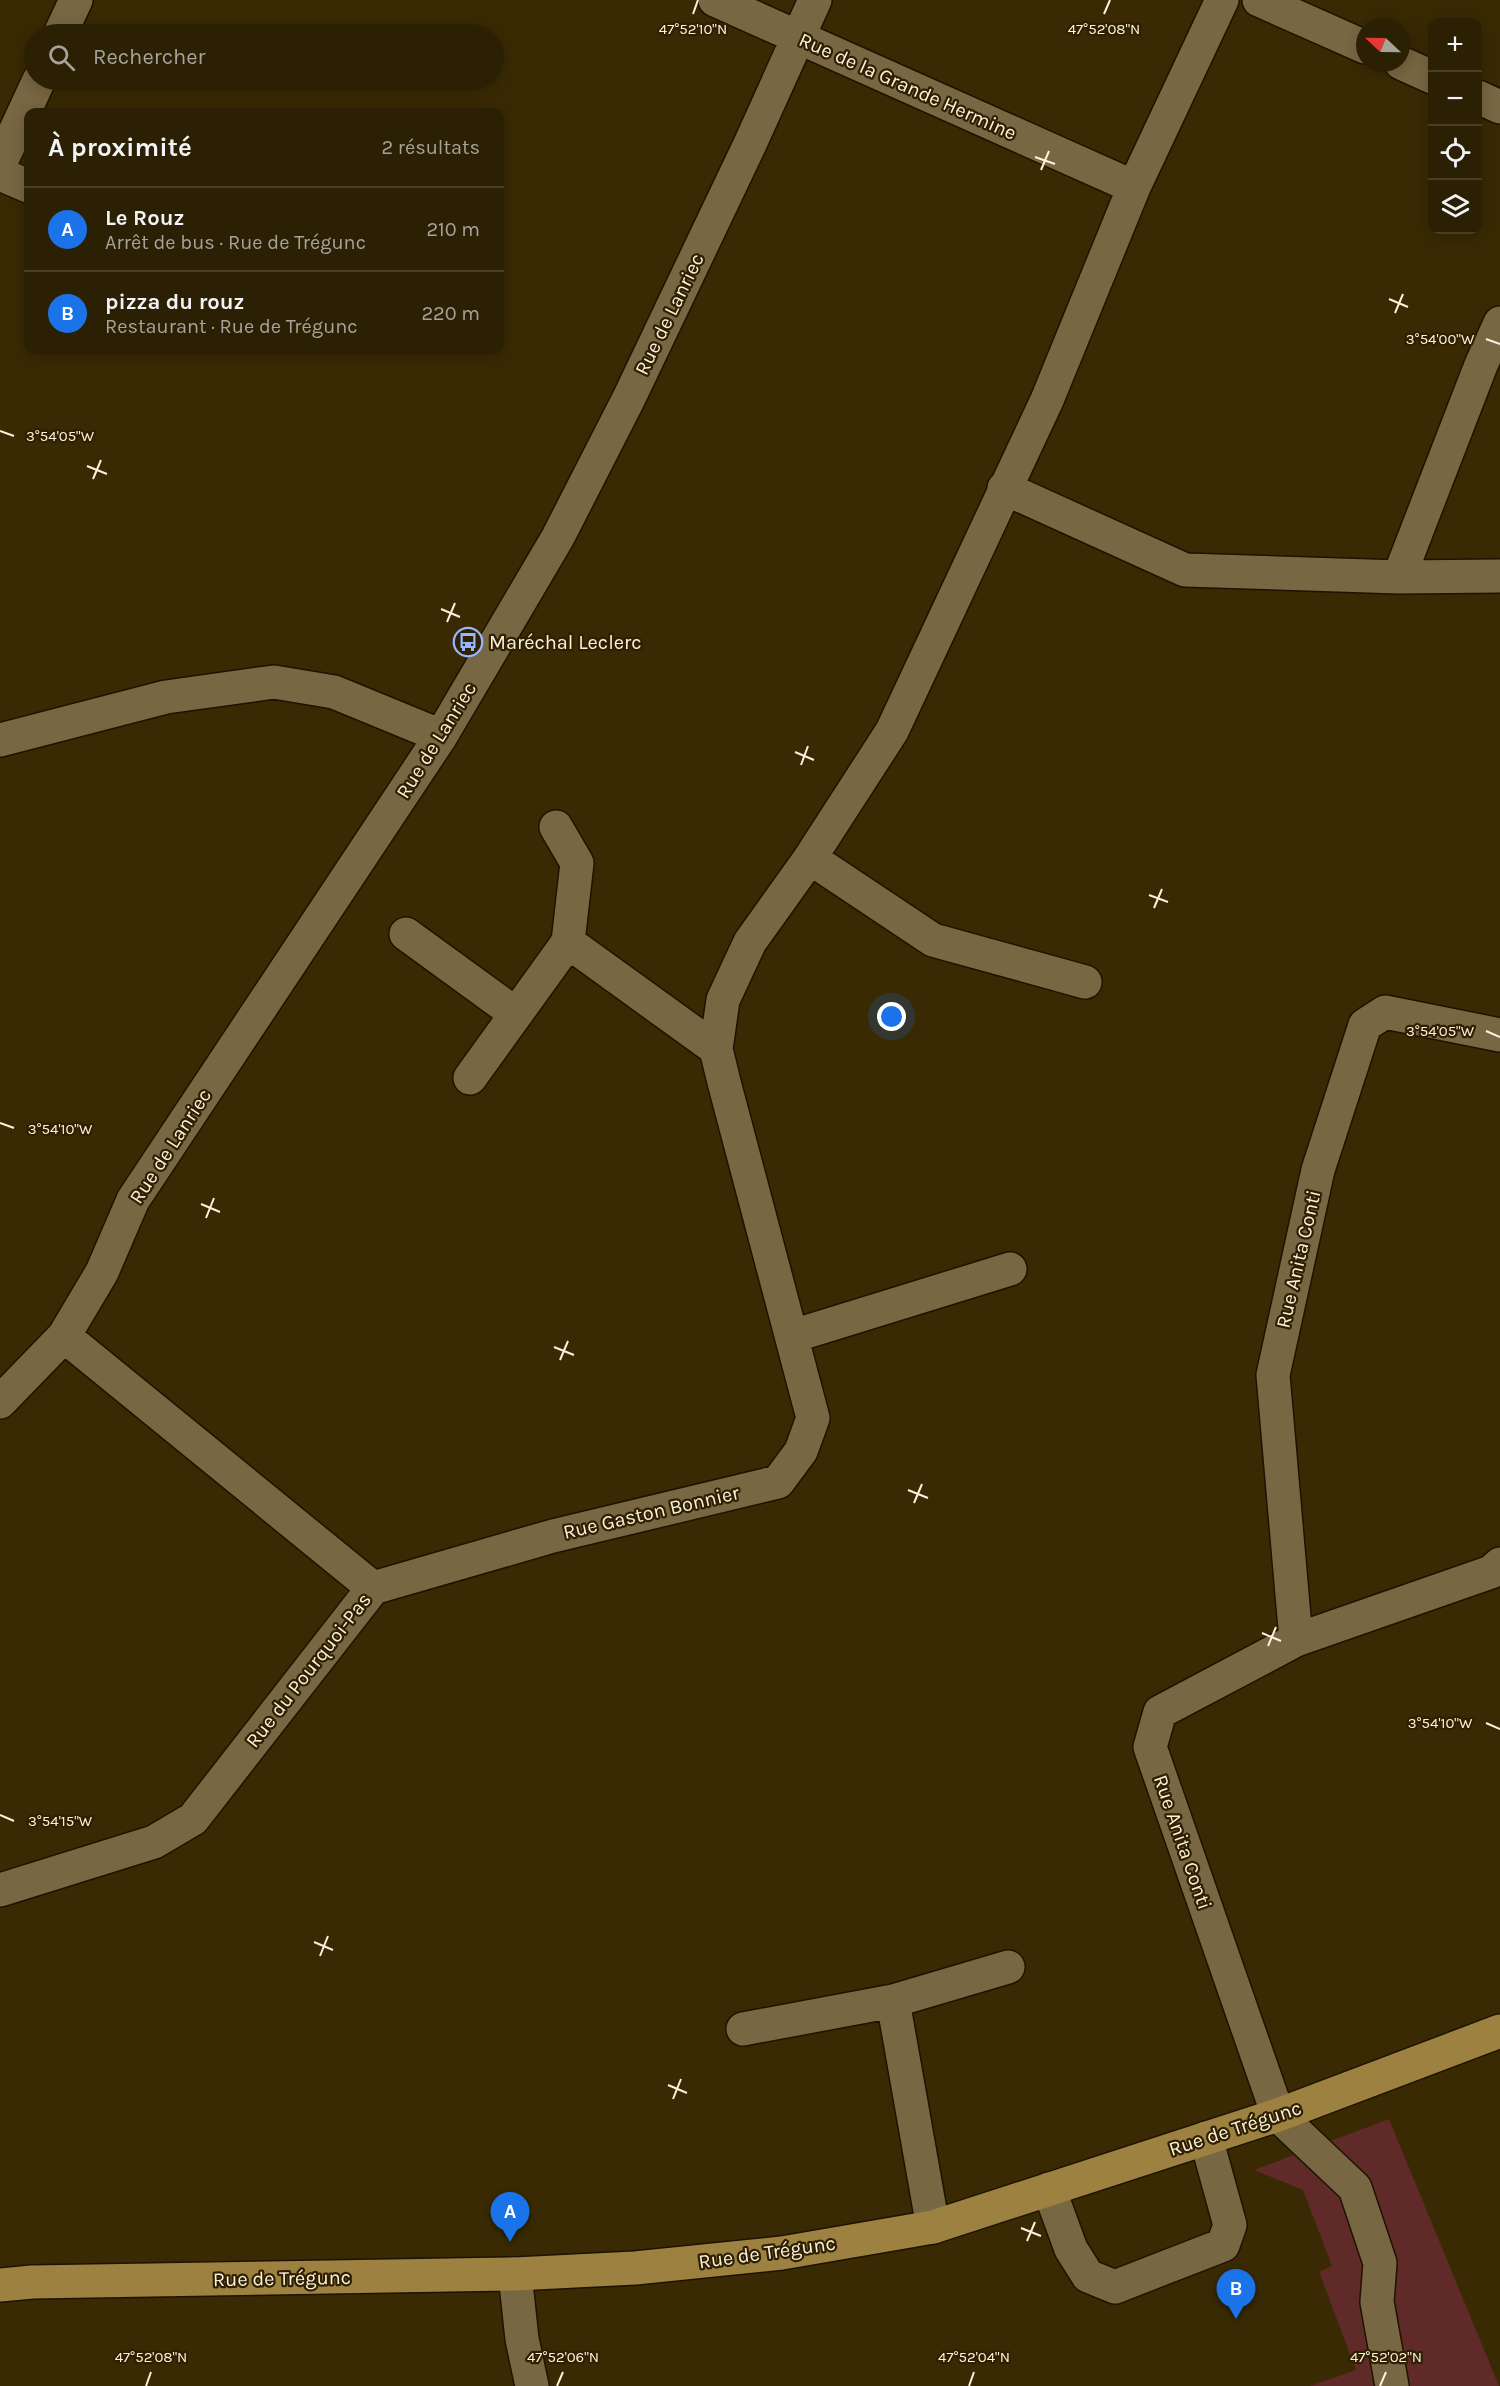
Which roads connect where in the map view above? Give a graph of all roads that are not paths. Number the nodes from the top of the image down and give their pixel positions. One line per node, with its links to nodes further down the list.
1 (76, 0): 6 (street)
2 (715, 0): 7 (street, Rue de la Grande Hermine)
3 (815, 0): 7 (street, Rue de Lanriec)
4 (1222, 0): 19 (street, Rue Gaston Bonnier)
5 (1259, 0): 8 (street)
6 (65, 24)
7 (798, 38): 19 (street, Rue de la Grande Hermine); 24 (street, Rue de Lanriec)
8 (1356, 43)
9 (1410, 67): 10 (street)
10 (1428, 75)
11 (34, 90): 14 (street)
12 (1482, 99): 13 (street)
13 (1500, 107)
14 (26, 108)
15 (24, 112): 16 (street)
16 (0, 164)
17 (0, 174): 18 (street)
18 (24, 184)
19 (1134, 187): 21 (street, Rue Gaston Bonnier)
20 (1500, 323): 23 (street)
21 (1004, 488): 23 (street); 27 (street, Rue Gaston Bonnier)
22 (1500, 576): 23 (street)
23 (1399, 577)
24 (441, 736): 25 (street); 36 (street, Rue de Lanriec)
25 (0, 740)
26 (556, 827): 29 (street)
27 (810, 858): 30 (street); 33 (street, Rue Gaston Bonnier)
28 (406, 934): 31 (street)
29 (568, 942): 31 (street); 33 (street)
30 (1085, 982)
31 (516, 1014): 34 (street)
32 (1500, 1035): 41 (street, Rue Anita Conti)
33 (716, 1048): 37 (street, Rue Gaston Bonnier)
34 (470, 1078)
35 (1010, 1269): 37 (street)
36 (64, 1336): 38 (street, Rue de Lanriec); 40 (street, Rue du Pourquoi-Pas)
37 (793, 1336): 40 (street, Rue Gaston Bonnier)
38 (0, 1402)
39 (1500, 1564): 41 (street, Rue Anita Conti)
40 (373, 1588): 42 (street, Rue du Pourquoi-Pas)
41 (1296, 1641): 47 (street, Rue Anita Conti)
42 (0, 1890)
43 (1008, 1967): 44 (street)
44 (893, 2001): 45 (street); 50 (street)
45 (743, 2029)
46 (1500, 2031): 47 (main road, Rue de Trégunc)
47 (1278, 2115): 48 (main road, Rue de Trégunc); 54 (street)
48 (1206, 2138): 49 (main road, Rue de Trégunc); 49 (street)
49 (1049, 2189): 50 (main road, Rue de Trégunc)
50 (933, 2227): 51 (main road, Rue de Trégunc)
51 (515, 2274): 52 (main road, Rue de Trégunc); 53 (street)
52 (0, 2285)
53 (532, 2386)
54 (1392, 2386)

